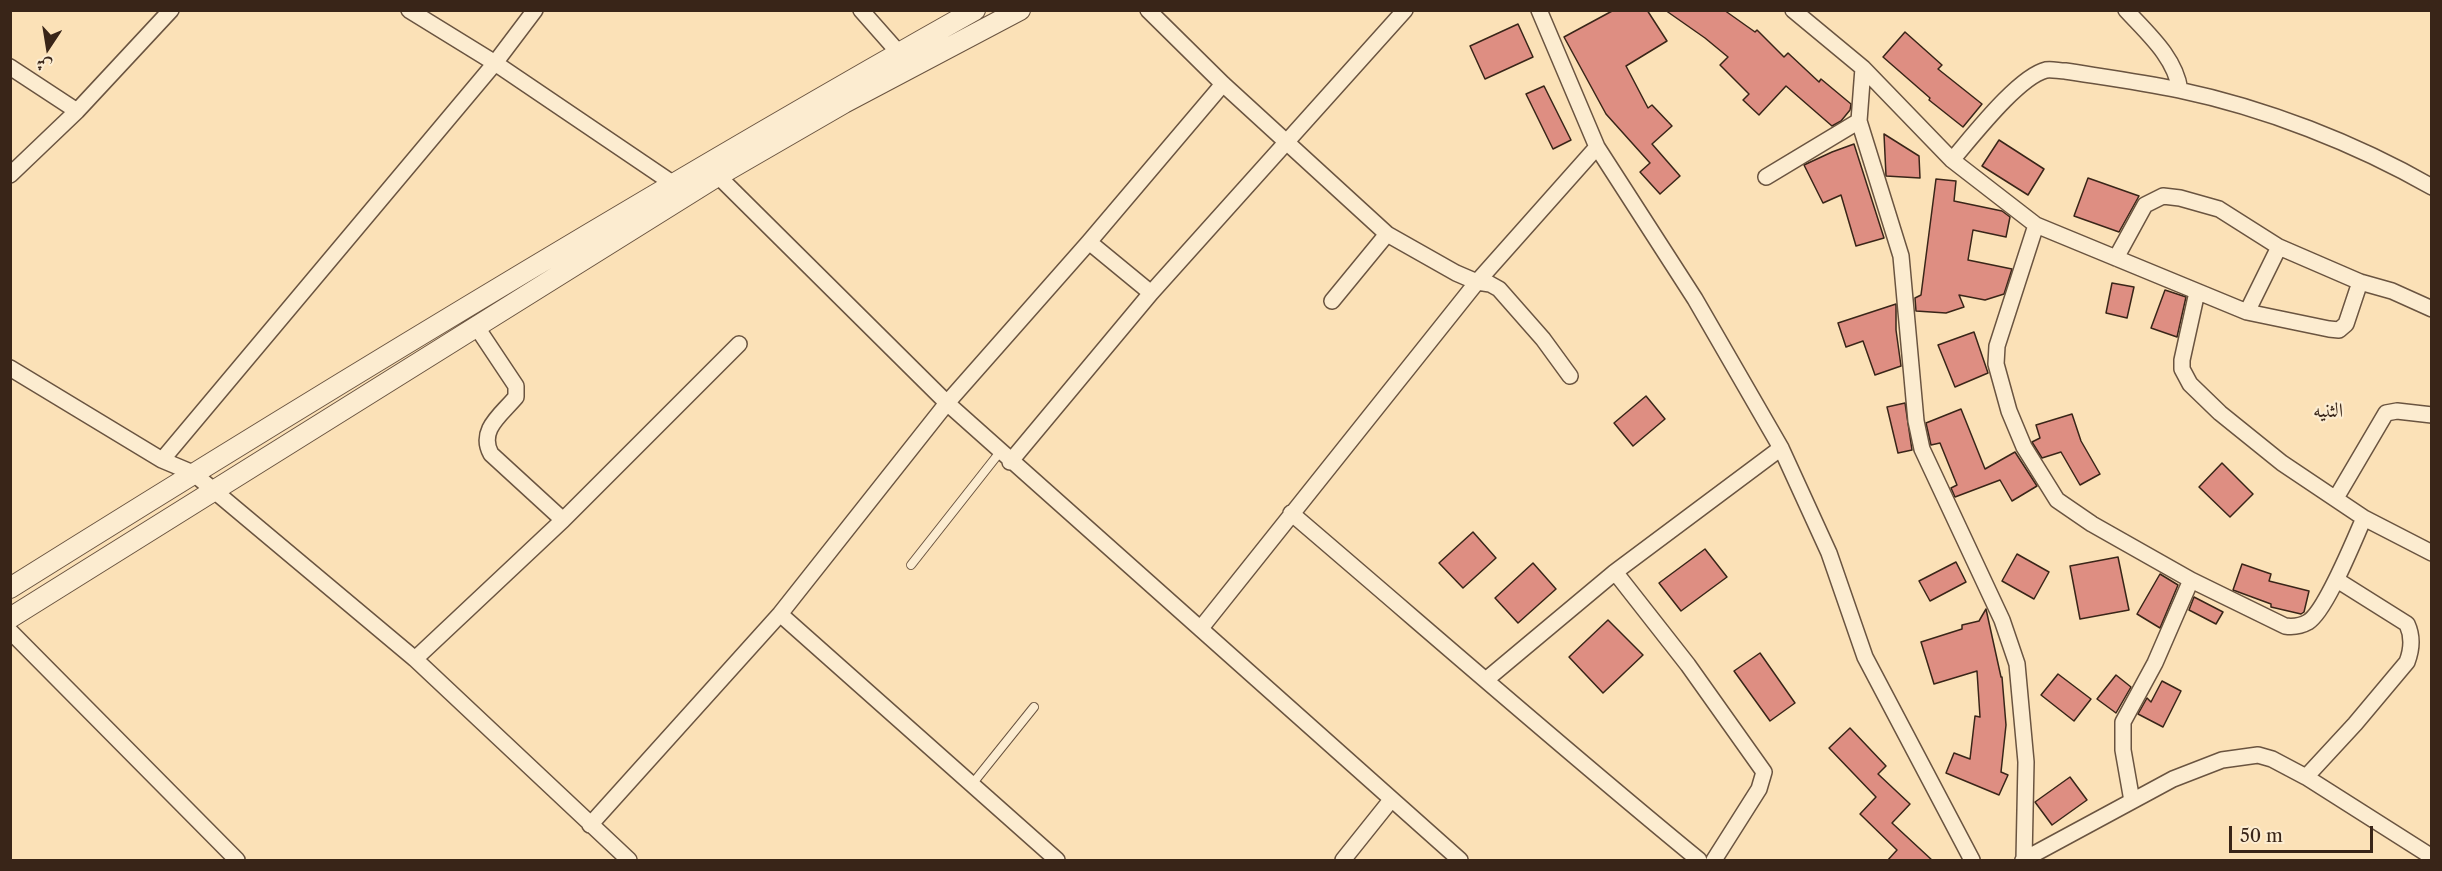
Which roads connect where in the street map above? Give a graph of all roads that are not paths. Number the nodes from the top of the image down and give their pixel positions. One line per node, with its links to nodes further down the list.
1 (171, 10): 19 (street)
2 (409, 10): 13 (street)
3 (535, 10): 13 (street)
4 (861, 10): 12 (street)
5 (975, 10): 12 (street)
6 (1020, 10): 18 (street)
7 (1148, 10): 16 (street)
8 (1405, 10): 21 (street)
9 (1539, 10): 22 (street)
10 (1793, 10): 15 (street)
11 (2126, 10): 17 (street)
12 (899, 53): 18 (street)
13 (495, 63): 28 (street); 49 (street)
14 (10, 68): 19 (street)
15 (1863, 68): 20 (street); 23 (street)
16 (1223, 84): 21 (street); 31 (street)
17 (2180, 90): 23 (street); 27 (street)
18 (838, 97): 24 (street)
19 (77, 111): 25 (street)
20 (1859, 121): 26 (street); 75 (street)
21 (1287, 141): 30 (street); 37 (street)
22 (1597, 147): 34 (street); 47 (street)
23 (1952, 160): 29 (street)
24 (711, 170): 28 (street); 45 (street)
25 (10, 175)
26 (1766, 177)
27 (2432, 187)
28 (681, 189): 41 (street); 50 (street)
29 (2036, 225): 33 (street); 59 (street)
30 (1388, 234): 34 (street); 38 (street)
31 (1089, 242): 37 (street); 45 (street)
32 (2280, 247): 33 (street); 35 (street); 40 (street)
33 (2116, 258): 36 (street)
34 (1477, 282): 44 (street); 53 (street)
35 (2360, 282): 39 (street); 40 (street)
36 (2197, 292): 40 (street); 52 (street)
37 (1151, 293): 48 (street)
38 (1332, 301)
39 (2432, 309)
40 (2247, 312)
41 (476, 326): 51 (street); 55 (street)
42 (739, 344): 55 (street)
43 (10, 368): 49 (street)
44 (1570, 376)
45 (947, 403): 48 (street); 62 (street)
46 (2432, 415): 52 (street)
47 (1781, 448): 58 (street); 83 (street)
48 (1005, 457): 57 (lane); 64 (street)
49 (162, 460): 50 (street)
50 (193, 473): 51 (street); 61 (street)
51 (214, 490): 63 (street); 66 (street)
52 (2336, 498): 54 (street)
53 (1292, 513): 64 (street); 67 (street)
54 (2364, 518): 56 (street); 60 (street)
55 (563, 520): 66 (street)
56 (2432, 553)
57 (911, 565)
58 (1615, 572): 67 (street); 82 (street)
59 (2192, 580): 60 (street); 72 (street)
60 (2337, 580): 69 (street)
61 (10, 588)
62 (780, 614): 70 (street); 73 (street)
63 (10, 618)
64 (1201, 628): 71 (street)
65 (10, 630): 76 (street)
66 (415, 659): 73 (street)
67 (1487, 679): 81 (street)
68 (1034, 707): 70 (lane)
69 (2306, 777): 72 (street); 74 (street)
70 (973, 783): 78 (street)
71 (1391, 800): 79 (street); 80 (street)
72 (2132, 801): 75 (street)
73 (590, 825): 77 (street)
74 (2432, 857)
75 (2023, 860)
76 (237, 861)
77 (629, 861)
78 (1057, 861)
79 (1342, 861)
80 (1460, 861)
81 (1699, 861)
82 (1714, 861)
83 (1972, 861)

